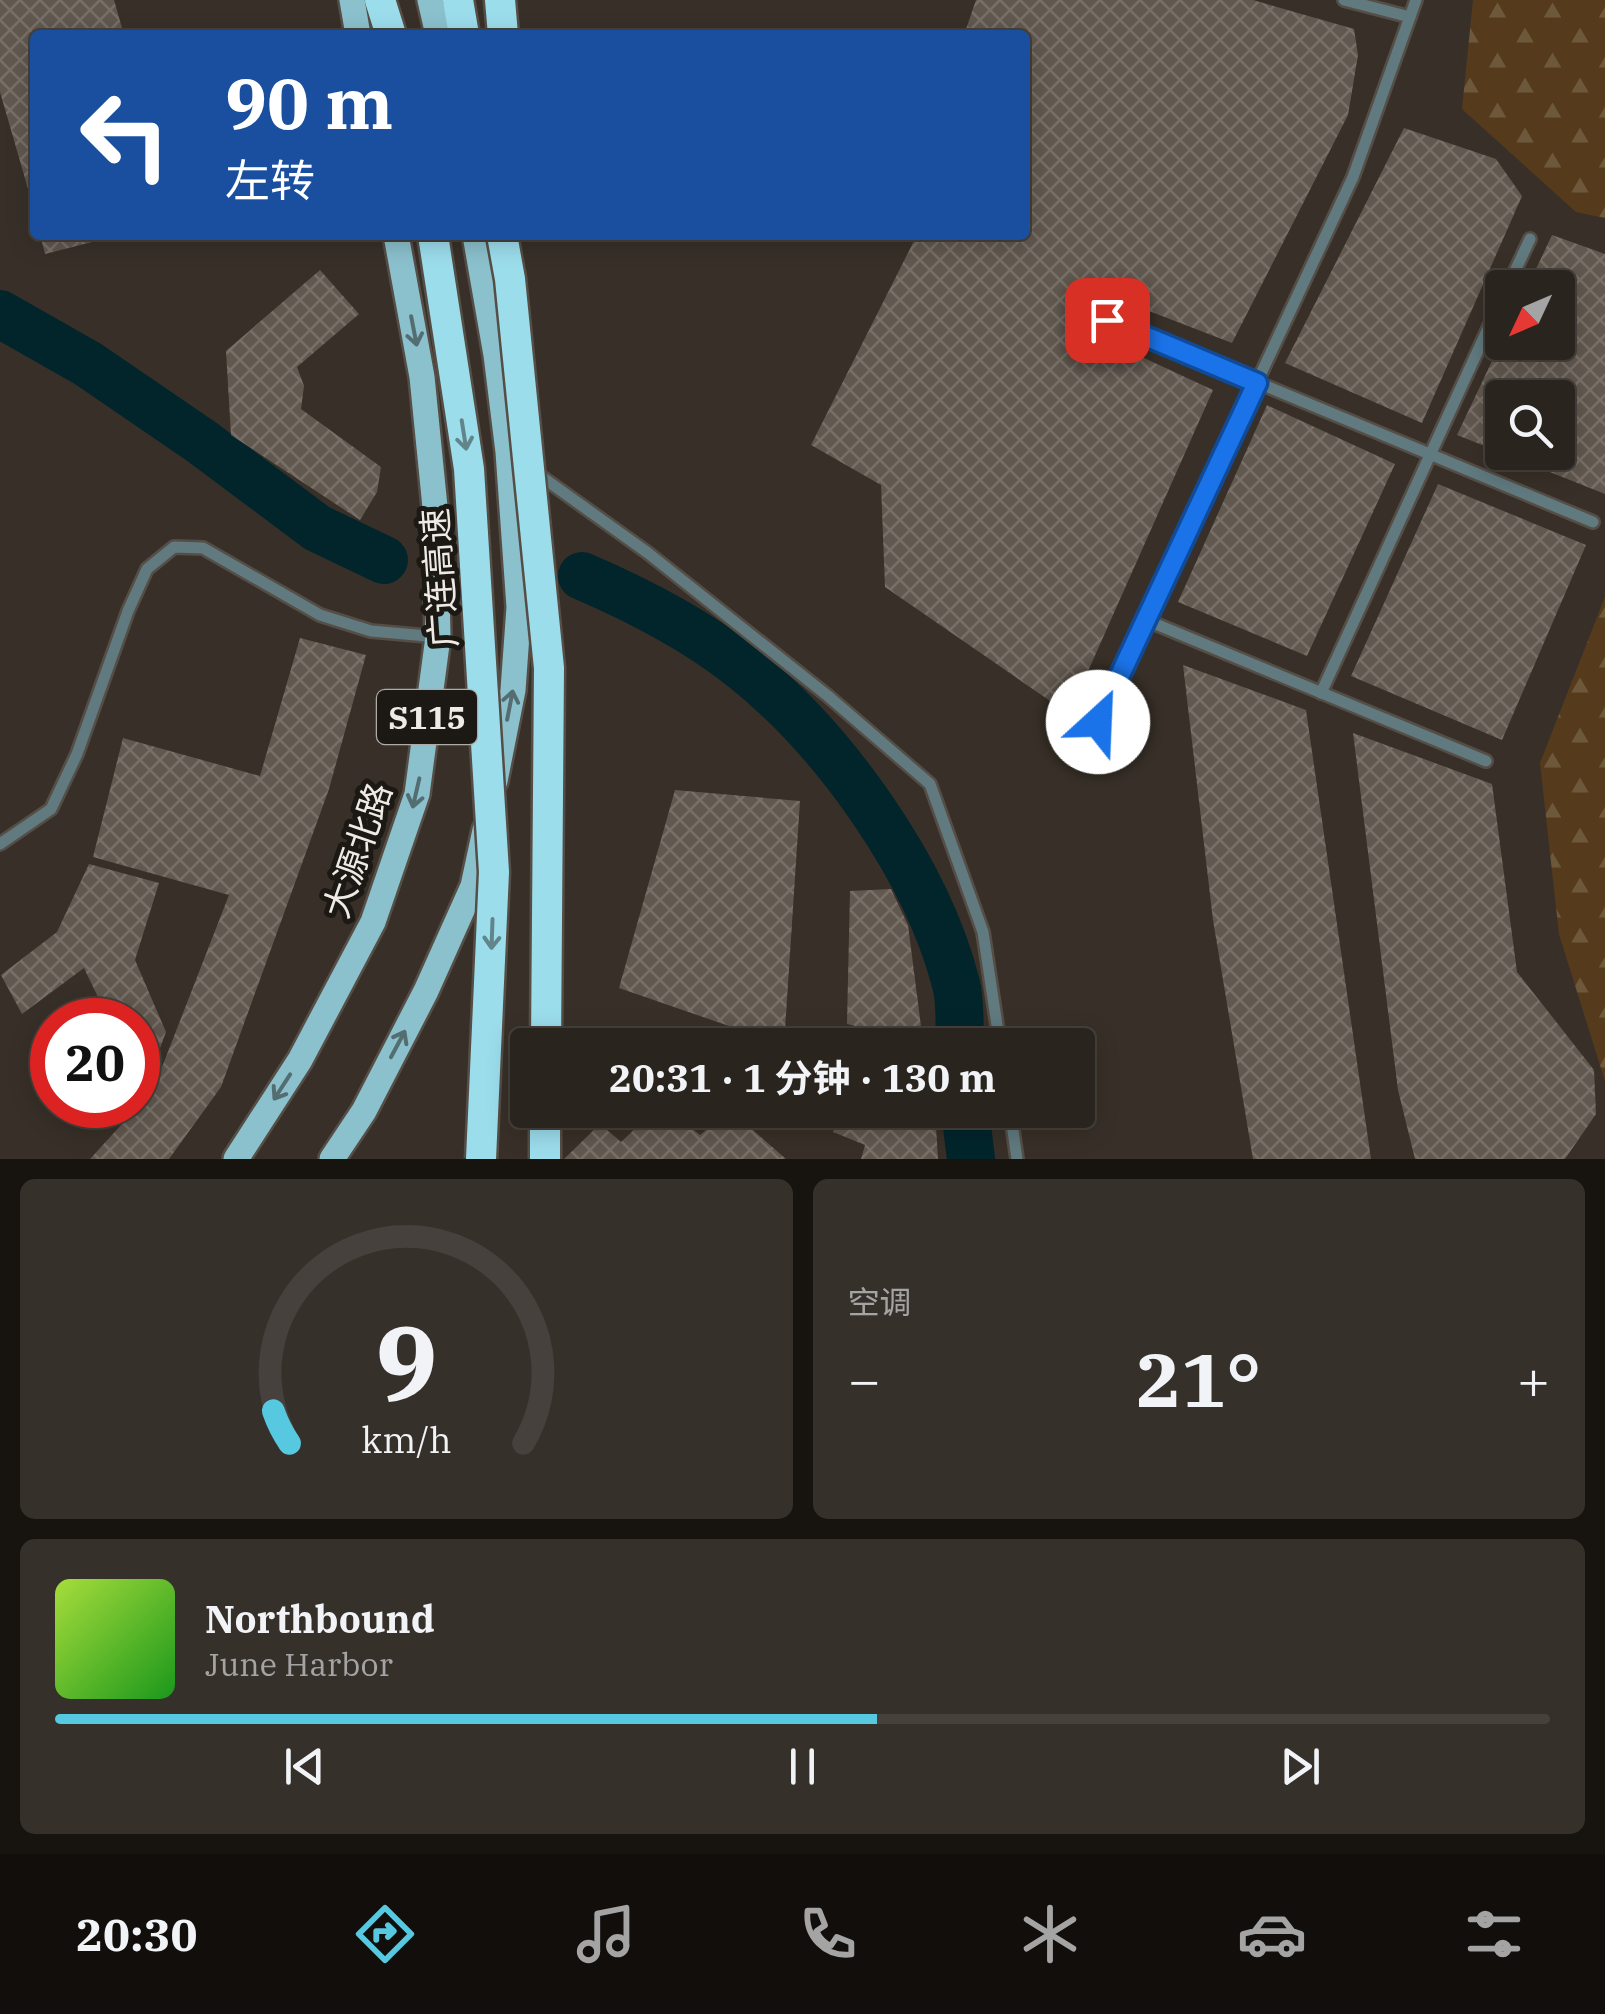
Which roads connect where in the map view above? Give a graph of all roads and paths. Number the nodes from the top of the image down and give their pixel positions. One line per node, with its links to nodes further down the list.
1 (352, 0): 10 (main road)
2 (380, 0): 11 (highway)
3 (392, 0): 12 (highway)
4 (430, 0): 13 (main road)
5 (458, 0): 14 (highway)
6 (500, 0): 15 (highway)
7 (1344, 0): 9 (lane)
8 (1416, 0): 9 (lane)
9 (1410, 17): 26 (lane)
10 (357, 30)
11 (389, 30)
12 (399, 30)
13 (437, 30)
14 (463, 30)
15 (503, 30)
16 (1530, 239): 22 (lane)
17 (397, 240): 31 (main road, 大源北路 / S115, one-way to 31)
18 (434, 240): 42 (highway, 广连高速, one-way to 42, bridge)
19 (476, 240): 27 (main road, S115)
20 (503, 240): 25 (highway, bridge)
21 (513, 240): 25 (highway, bridge)
22 (1515, 270)
23 (1107, 320): 26 (lane)
24 (1485, 334): 28 (lane)
25 (520, 376): 36 (highway, bridge)
26 (1257, 383): 28 (lane); 30 (lane)
27 (508, 452): 37 (lane); 41 (main road, S115, one-way to 27)
28 (1429, 453): 29 (lane); 32 (lane)
29 (1593, 522)
30 (1146, 620): 32 (lane); 33 (lane)
31 (438, 637): 35 (lane); 40 (main road, 大源北路 / S115, one-way to 40)
32 (1320, 693): 34 (lane)
33 (1098, 722)
34 (1486, 761)
35 (0, 844)
36 (546, 1028)
37 (997, 1028)
38 (546, 1128): 43 (highway)
39 (1013, 1128): 44 (lane)
40 (236, 1159)
41 (332, 1159)
42 (481, 1159)
43 (545, 1159)
44 (1017, 1159)

